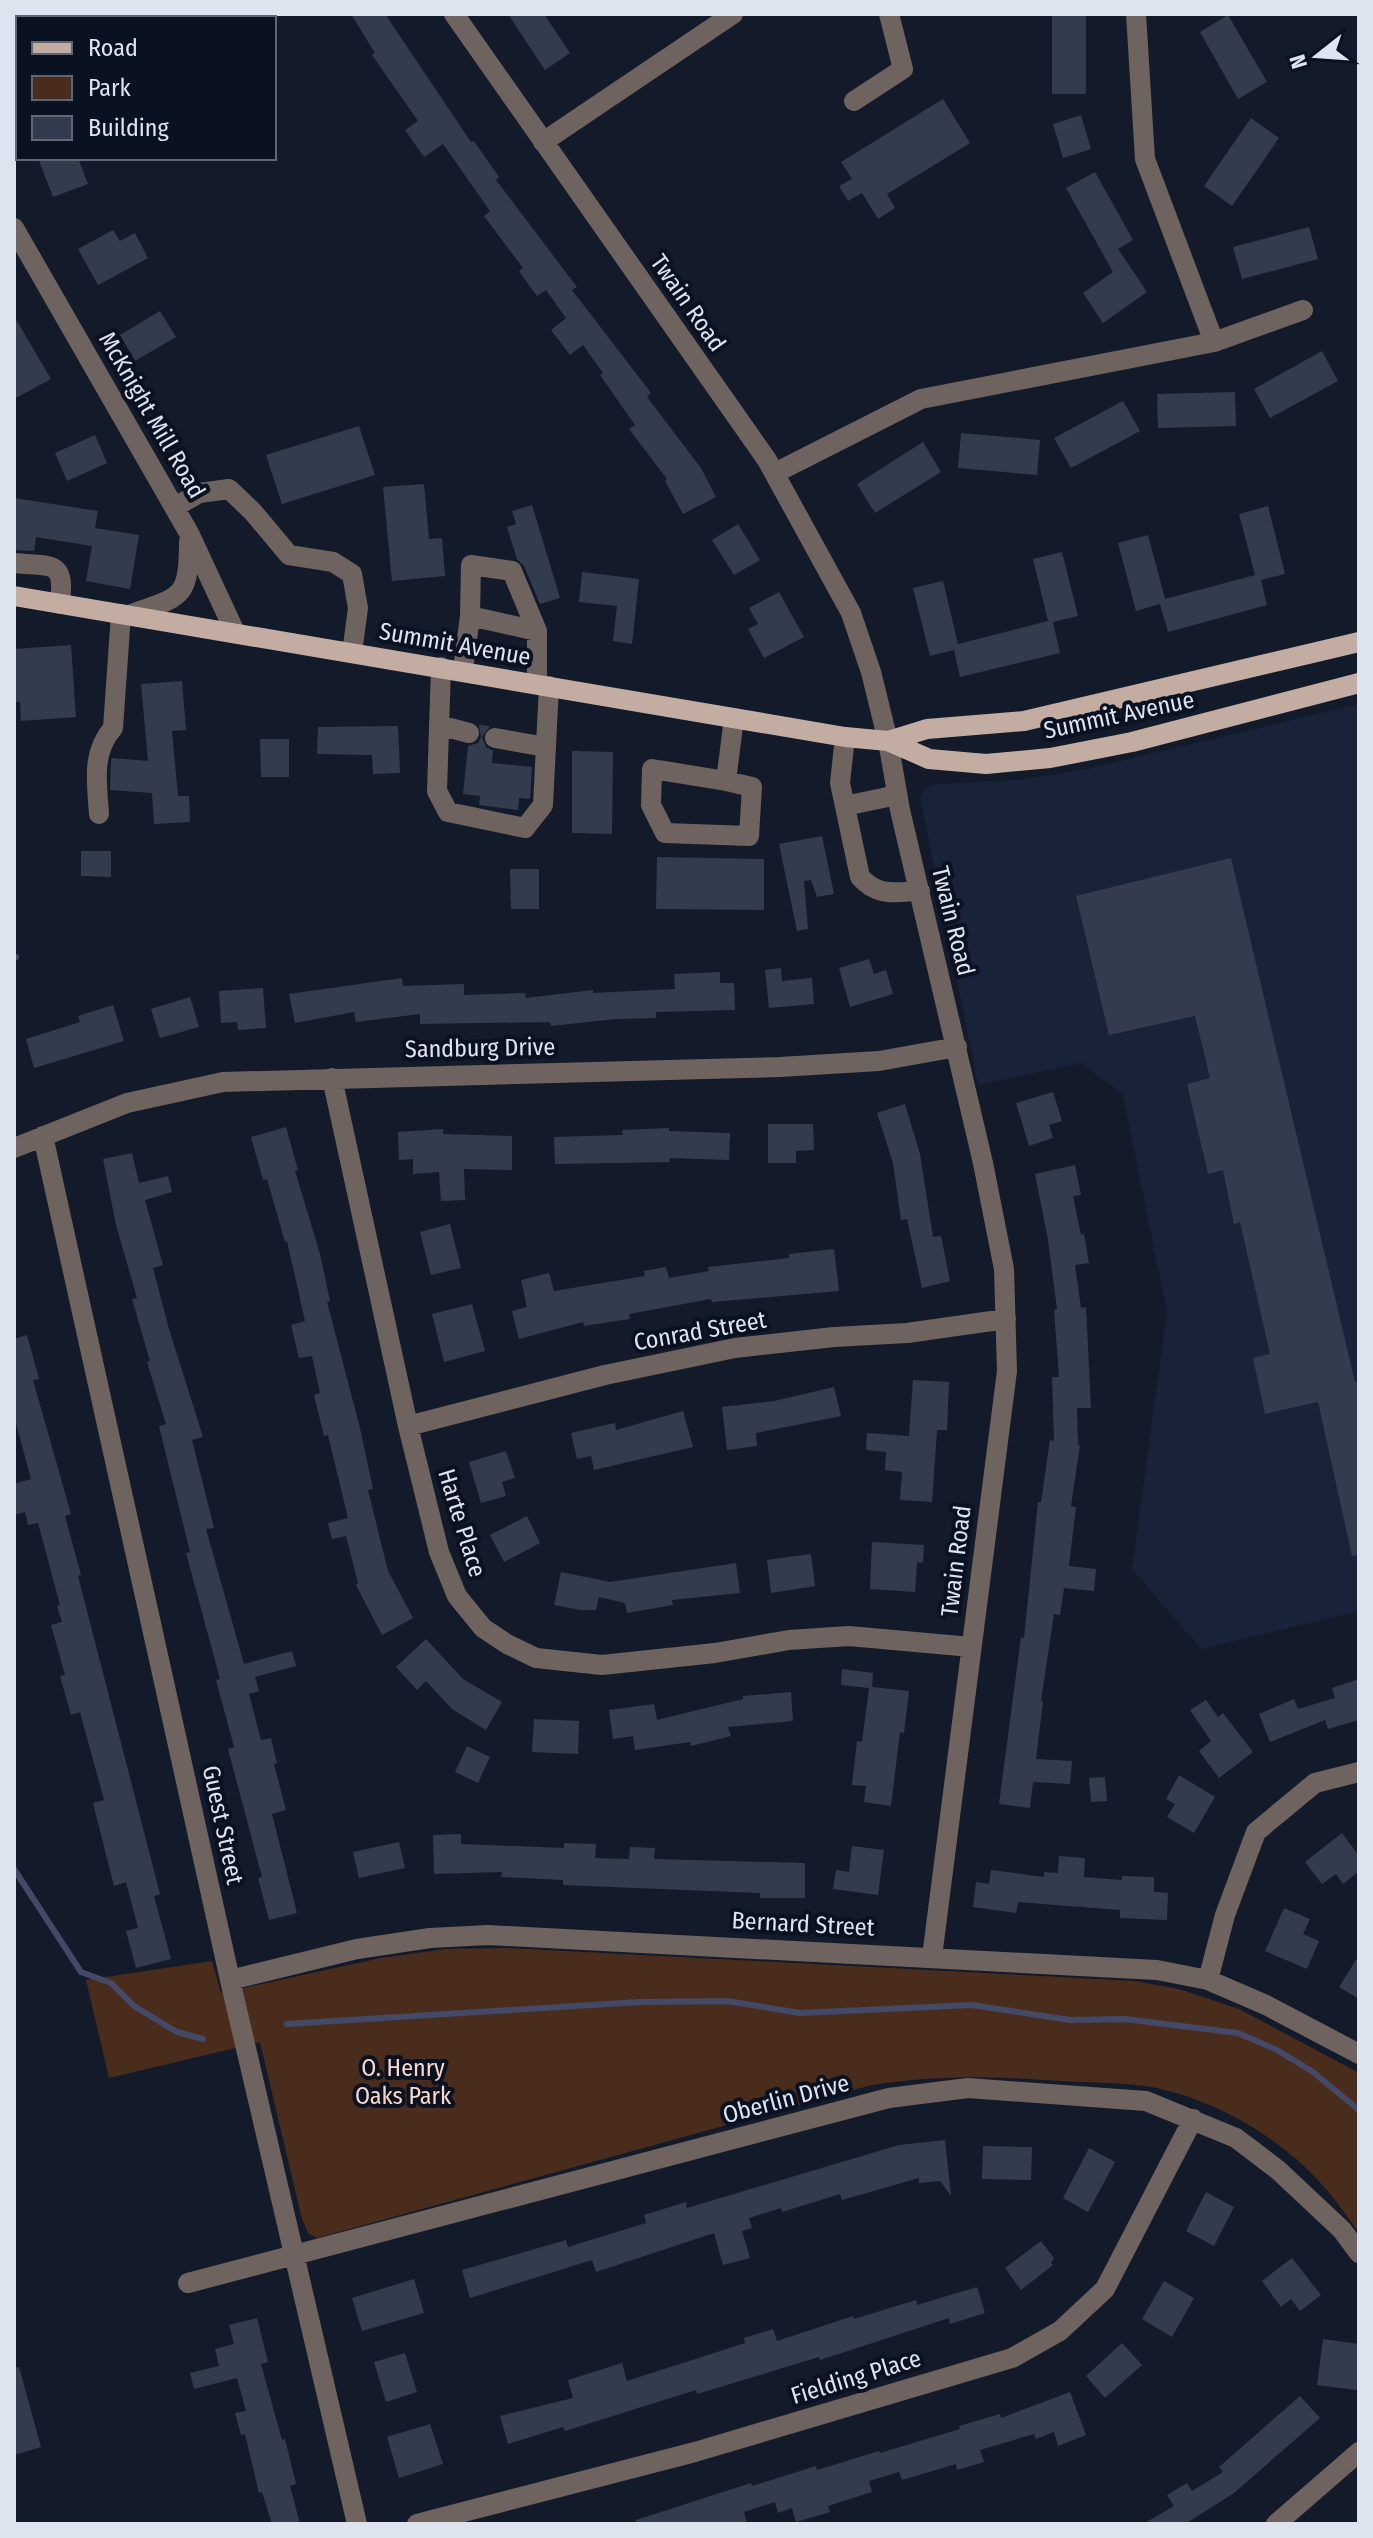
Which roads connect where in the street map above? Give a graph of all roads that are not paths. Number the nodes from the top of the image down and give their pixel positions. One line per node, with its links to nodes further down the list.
1 (454, 14): 6 (street, Twain Road)
2 (733, 14): 6 (street)
3 (889, 14): 5 (street)
4 (1136, 14): 9 (street)
5 (854, 101)
6 (543, 142): 10 (street, Twain Road)
7 (14, 228): 11 (street, McKnight Mill Road)
8 (1303, 310): 9 (street)
9 (1214, 342): 10 (street)
10 (775, 473): 31 (street, Twain Road)
11 (175, 507): 12 (street, McKnight Mill Road); 21 (street)
12 (189, 533): 16 (street); 19 (street, McKnight Mill Road)
13 (14, 563): 15 (street)
14 (14, 596): 15 (main road, Summit Avenue)
15 (60, 604): 16 (main road, Summit Avenue)
16 (125, 615): 19 (main road, Summit Avenue); 36 (street)
17 (470, 616): 18 (street); 18 (street); 23 (street)
18 (537, 631): 25 (street)
19 (235, 632): 21 (main road, Summit Avenue)
20 (1359, 642): 31 (main road, Summit Avenue)
21 (352, 653): 22 (main road, Summit Avenue)
22 (441, 667): 23 (main road, Summit Avenue); 27 (street)
23 (463, 671): 25 (main road, Summit Avenue)
24 (1359, 683): 31 (main road, Summit Avenue)
25 (543, 685): 26 (main road, Summit Avenue); 32 (street)
26 (734, 718): 29 (main road, Summit Avenue); 33 (street)
27 (439, 725): 28 (street); 32 (street)
28 (469, 733)
29 (845, 737): 31 (main road, Summit Avenue); 35 (street)
30 (495, 738): 32 (street)
31 (888, 741): 34 (street, Twain Road)
32 (546, 747)
33 (726, 781): 33 (street)
34 (897, 795): 35 (street); 37 (street, Twain Road)
35 (845, 806): 37 (street)
36 (99, 814)
37 (920, 891): 38 (street, Twain Road)
38 (957, 1047): 39 (street, Sandburg Drive); 42 (street, Twain Road)
39 (332, 1078): 40 (street, Sandburg Drive); 43 (street, Harte Place)
40 (43, 1136): 41 (street, Sandburg Drive); 47 (street, Guest Street)
41 (14, 1148)
42 (1006, 1319): 43 (street, Conrad Street); 44 (street, Twain Road)
43 (408, 1426): 44 (street, Harte Place)
44 (971, 1647): 46 (street, Twain Road)
45 (1359, 1772): 48 (street)
46 (932, 1957): 47 (street, Bernard Street); 48 (street, Bernard Street)
47 (230, 1980): 52 (street, Guest Street)
48 (1208, 1980): 49 (street, Bernard Street)
49 (1359, 2054)
50 (1193, 2119): 51 (street, Oberlin Drive); 52 (street, Oberlin Drive); 56 (street, Fielding Place)
51 (1359, 2253)
52 (296, 2256): 53 (street, Oberlin Drive); 55 (street, Guest Street)
53 (188, 2283)
54 (1359, 2452): 57 (street)
55 (357, 2524)
56 (417, 2524)
57 (1276, 2524)

